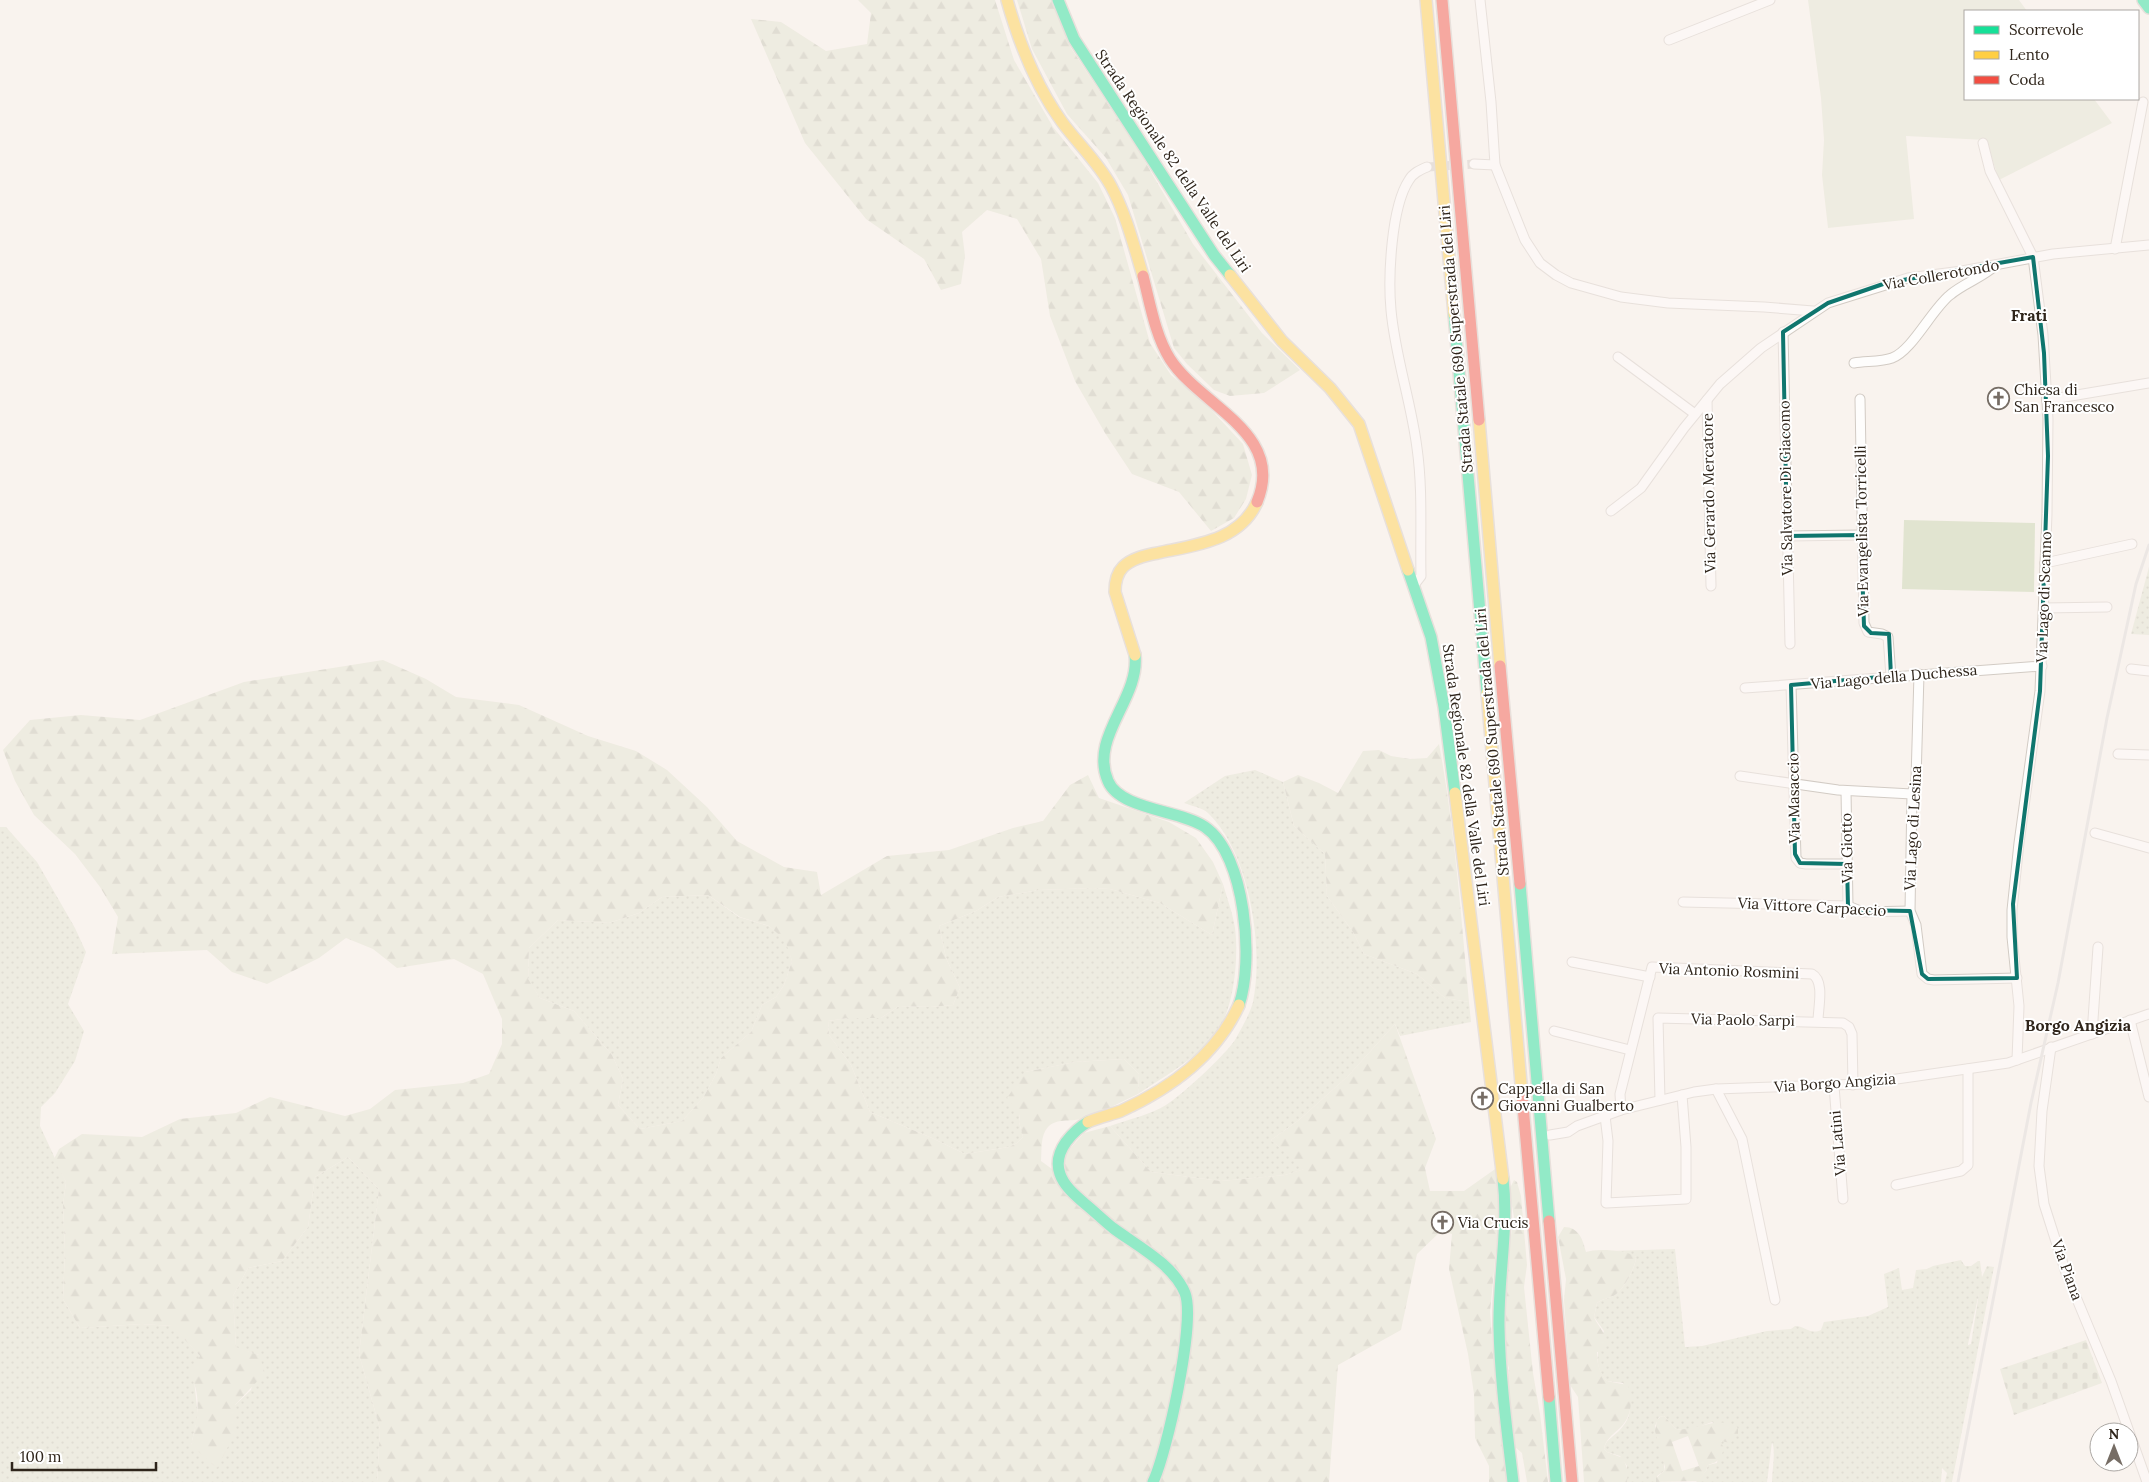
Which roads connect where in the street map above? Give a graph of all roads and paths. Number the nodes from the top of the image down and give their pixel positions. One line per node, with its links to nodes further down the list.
1 (1007, 0): 82 (main road)
2 (1058, 0): 33 (main road, Strada Regionale 82 della Valle del Liri)
3 (1426, 0): 84 (main road, Strada Statale 690 Superstrada del Liri)
4 (1442, 0): 85 (main road, Strada Statale 690 Superstrada del Liri)
5 (1480, 0): 13 (street)
6 (1770, 0): 9 (street)
7 (2143, 0): 8 (main road)
8 (2149, 8)
9 (1669, 40)
10 (2143, 102): 16 (street)
11 (1983, 143): 17 (street, Via Lago di Scanno)
12 (1474, 164): 13 (street)
13 (1495, 165): 19 (street)
14 (1427, 166): 33 (street)
15 (2149, 245): 16 (street, Via Collerotondo)
16 (2115, 249): 17 (street, Via Collerotondo)
17 (2033, 258): 18 (street, Via Collerotondo); 26 (street, Via Lago di Scanno)
18 (1996, 265): 19 (street, Via Collerotondo); 22 (street)
19 (1813, 311): 20 (street, Via Collerotondo)
20 (1783, 332): 25 (street, Via Collerotondo); 30 (street, Via Salvatore Di Giacomo)
21 (1618, 357): 27 (street)
22 (1854, 362)
23 (2149, 383): 26 (street)
24 (1860, 399): 29 (street, Via Evangelista Torricelli)
25 (1706, 400): 27 (street, Via Collerotondo); 34 (street, Via Gerardo Mercatore)
26 (2047, 400): 32 (street, Via Lago di Scanno)
27 (1695, 414): 28 (street, Via Collerotondo)
28 (1611, 511)
29 (1862, 535): 30 (street); 42 (street, Via Evangelista Torricelli)
30 (1787, 536): 37 (street, Via Salvatore Di Giacomo)
31 (2132, 544): 32 (street)
32 (2045, 563): 36 (street, Via Lago di Scanno)
33 (1414, 585): 83 (main road, Strada Regionale 82 della Valle del Liri)
34 (1711, 586)
35 (2107, 607): 36 (street)
36 (2044, 608): 38 (street, Via Lago di Scanno)
37 (1790, 644)
38 (2042, 666): 41 (street, Via Lago della Duchessa); 60 (street, Via Lago di Scanno)
39 (2131, 669): 40 (street)
40 (2149, 671)
41 (1919, 674): 42 (street, Via Lago della Duchessa); 50 (street, Via Lago di Lesina)
42 (1891, 676): 43 (street, Via Lago della Duchessa)
43 (1791, 685): 44 (street, Via Lago della Duchessa); 48 (street, Via Masaccio)
44 (1745, 688)
45 (2118, 754): 46 (street)
46 (2149, 755)
47 (1740, 776): 48 (street)
48 (1794, 783): 49 (street); 53 (street, Via Masaccio)
49 (1846, 791): 50 (street); 53 (street, Via Giotto)
50 (1912, 794): 56 (street, Via Lago di Lesina)
51 (2095, 833): 52 (street)
52 (2149, 848)
53 (1847, 864): 55 (street, Via Giotto)
54 (1684, 902): 55 (street, Via Vittore Carpaccio)
55 (1848, 906): 56 (street, Via Vittore Carpaccio)
56 (1910, 911): 60 (street, Via Lago di Lesina)
57 (2098, 948): 65 (street)
58 (1572, 962): 59 (street)
59 (1650, 977): 63 (street, Via Antonio Rosmini); 67 (street, Via Antonio Rosmini)
60 (2017, 978): 68 (street, Via Lago di Scanno)
61 (2149, 1014): 62 (street, Via Borgo Angizia)
62 (2130, 1020): 65 (street, Via Borgo Angizia); 74 (street)
63 (1818, 1021): 70 (street, Via Paolo Sarpi); 75 (street, Via Paolo Sarpi)
64 (1554, 1032): 67 (street)
65 (2092, 1034): 66 (street, Via Borgo Angizia)
66 (2051, 1047): 68 (street, Via Borgo Angizia); 86 (street, Via Piana)
67 (1630, 1050): 76 (street, Via Antonio Rosmini)
68 (2017, 1060): 69 (street, Via Borgo Angizia)
69 (1968, 1069): 70 (street, Via Borgo Angizia); 79 (street)
70 (1853, 1085): 71 (street, Via Borgo Angizia)
71 (1834, 1086): 72 (street, Via Borgo Angizia); 80 (street, Via Latini)
72 (1716, 1089): 73 (street, Via Borgo Angizia); 81 (street)
73 (1682, 1095): 75 (street, Via Borgo Angizia); 77 (street)
74 (2149, 1097)
75 (1660, 1100): 76 (street, Via Borgo Angizia)
76 (1621, 1110): 77 (street, Via Borgo Angizia)
77 (1605, 1116): 78 (street, Via Borgo Angizia)
78 (1550, 1135)
79 (1896, 1185)
80 (1843, 1199)
81 (1775, 1300)
82 (1153, 1482)
83 (1514, 1482)
84 (1556, 1482)
85 (1572, 1482)
86 (2147, 1482)

